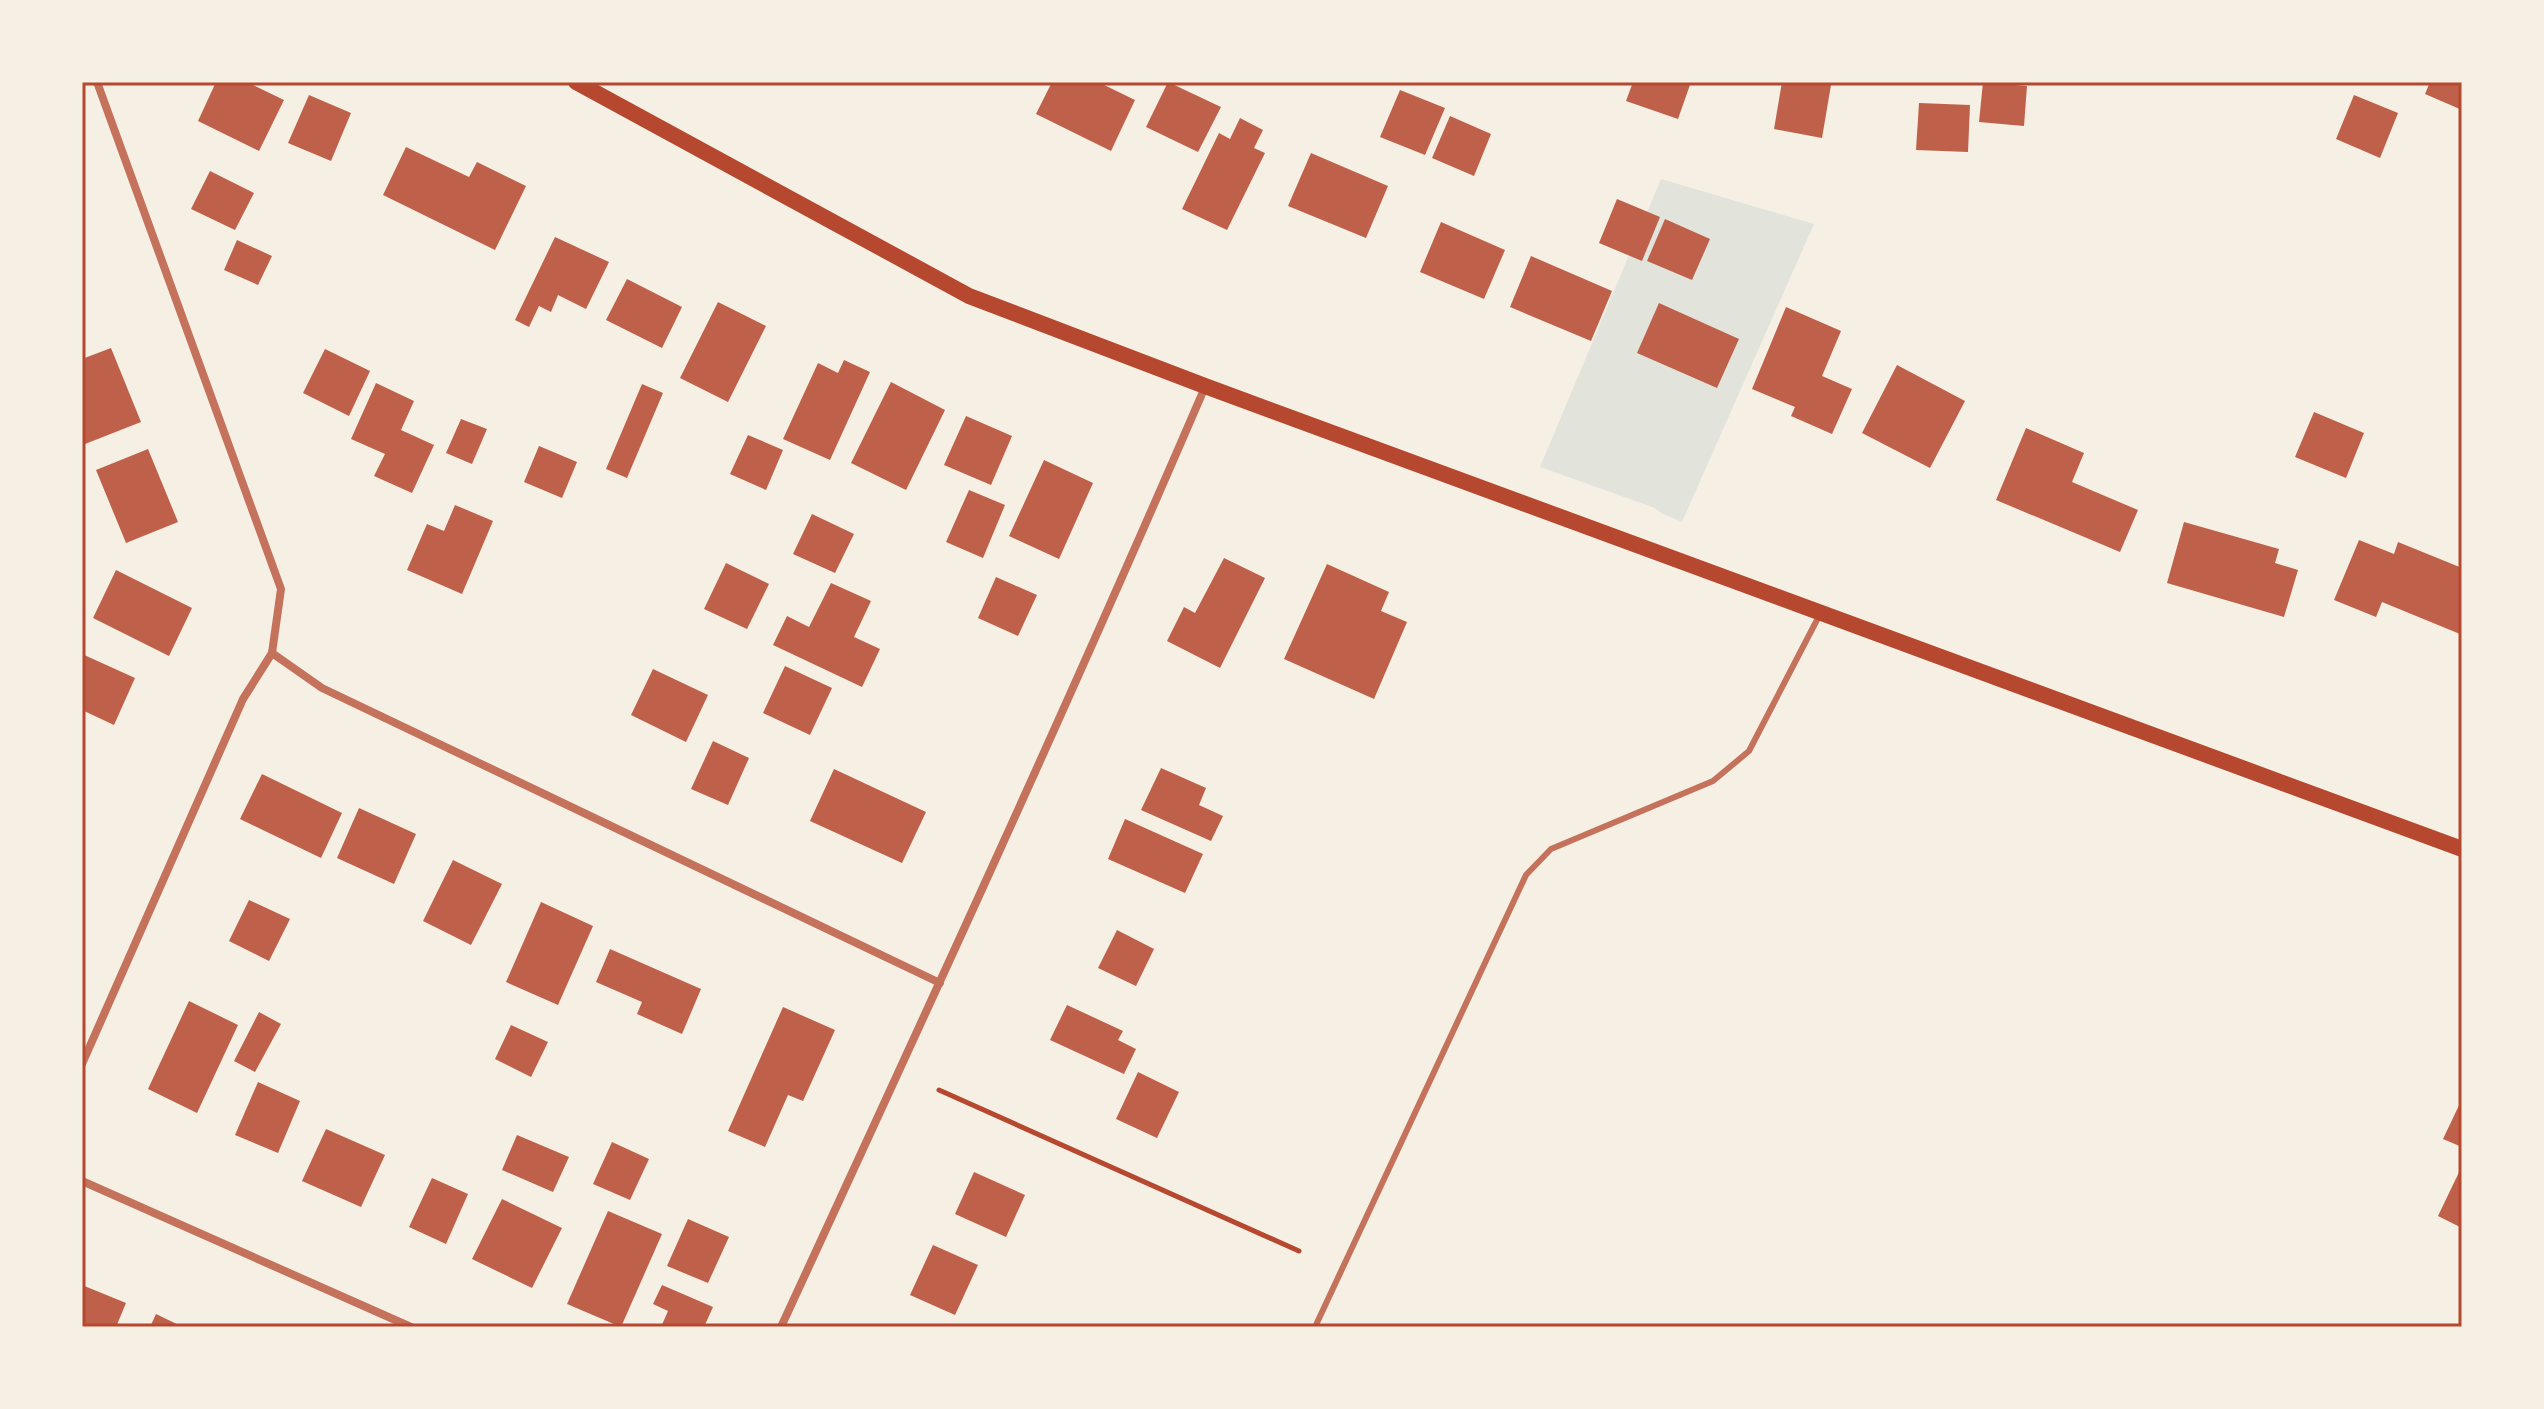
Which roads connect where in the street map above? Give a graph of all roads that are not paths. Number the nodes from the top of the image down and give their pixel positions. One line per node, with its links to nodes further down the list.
1 (97, 82): 5 (street)
2 (576, 82): 3 (main road)
3 (1205, 386): 4 (main road); 7 (street)
4 (1820, 612): 6 (main road); 12 (lane)
5 (272, 653): 7 (street); 8 (street)
6 (2462, 849)
7 (940, 983): 11 (street)
8 (82, 1064)
9 (82, 1181): 10 (street)
10 (411, 1327)
11 (781, 1327)
12 (1315, 1327)

